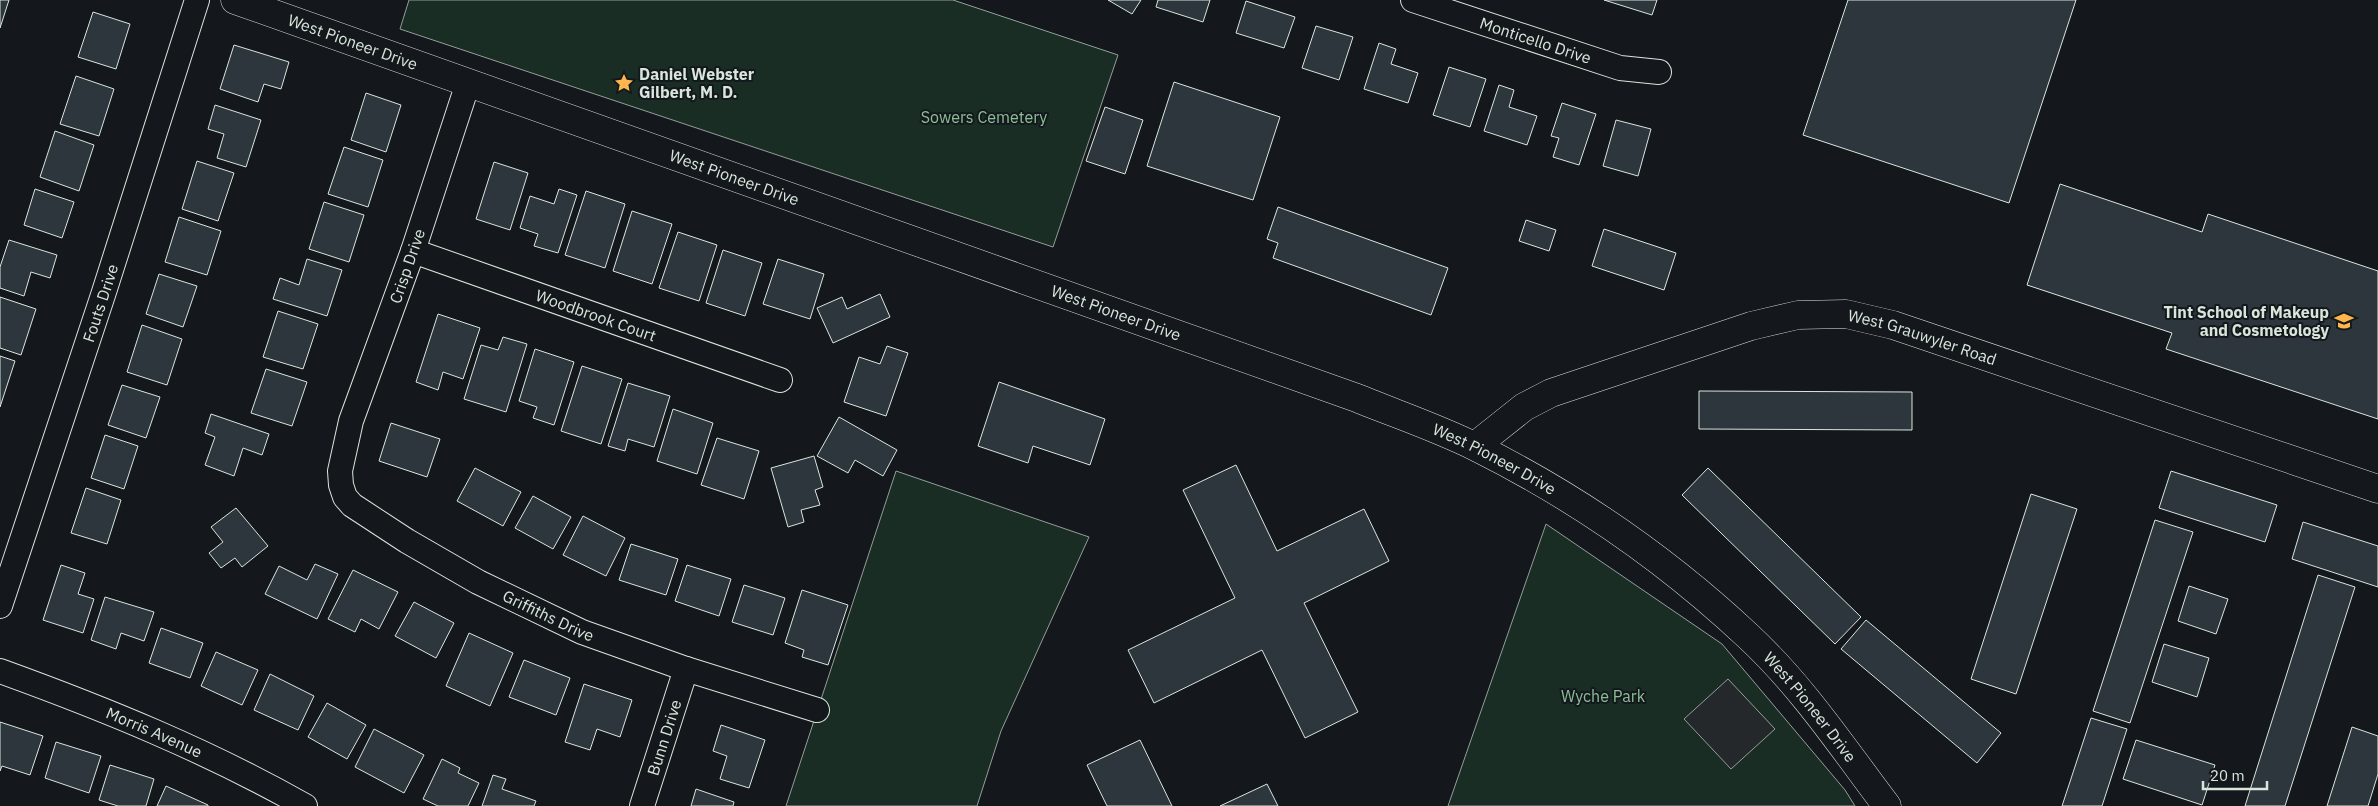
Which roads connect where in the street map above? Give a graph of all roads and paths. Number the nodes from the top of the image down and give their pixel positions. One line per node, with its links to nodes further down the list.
1 (197, 0): 11 (street, Fouts Drive)
2 (235, 0): 5 (main road, West Pioneer Drive)
3 (1412, 0): 4 (street, Monticello Drive)
4 (1659, 72)
5 (468, 83): 6 (street, Crisp Drive); 8 (main road, West Pioneer Drive)
6 (413, 251): 7 (street, Woodbrook Court); 9 (street, Crisp Drive)
7 (780, 380)
8 (1475, 446): 10 (main road, West Grauwyler Road); 17 (main road, West Pioneer Drive)
9 (344, 449): 12 (street, Griffiths Drive)
10 (2378, 489)
11 (0, 606)
12 (686, 669): 14 (street, Griffiths Drive); 16 (street, Bunn Drive)
13 (0, 671): 15 (street, Morris Avenue)
14 (817, 710)
15 (305, 806)
16 (642, 806)
17 (1887, 806)

